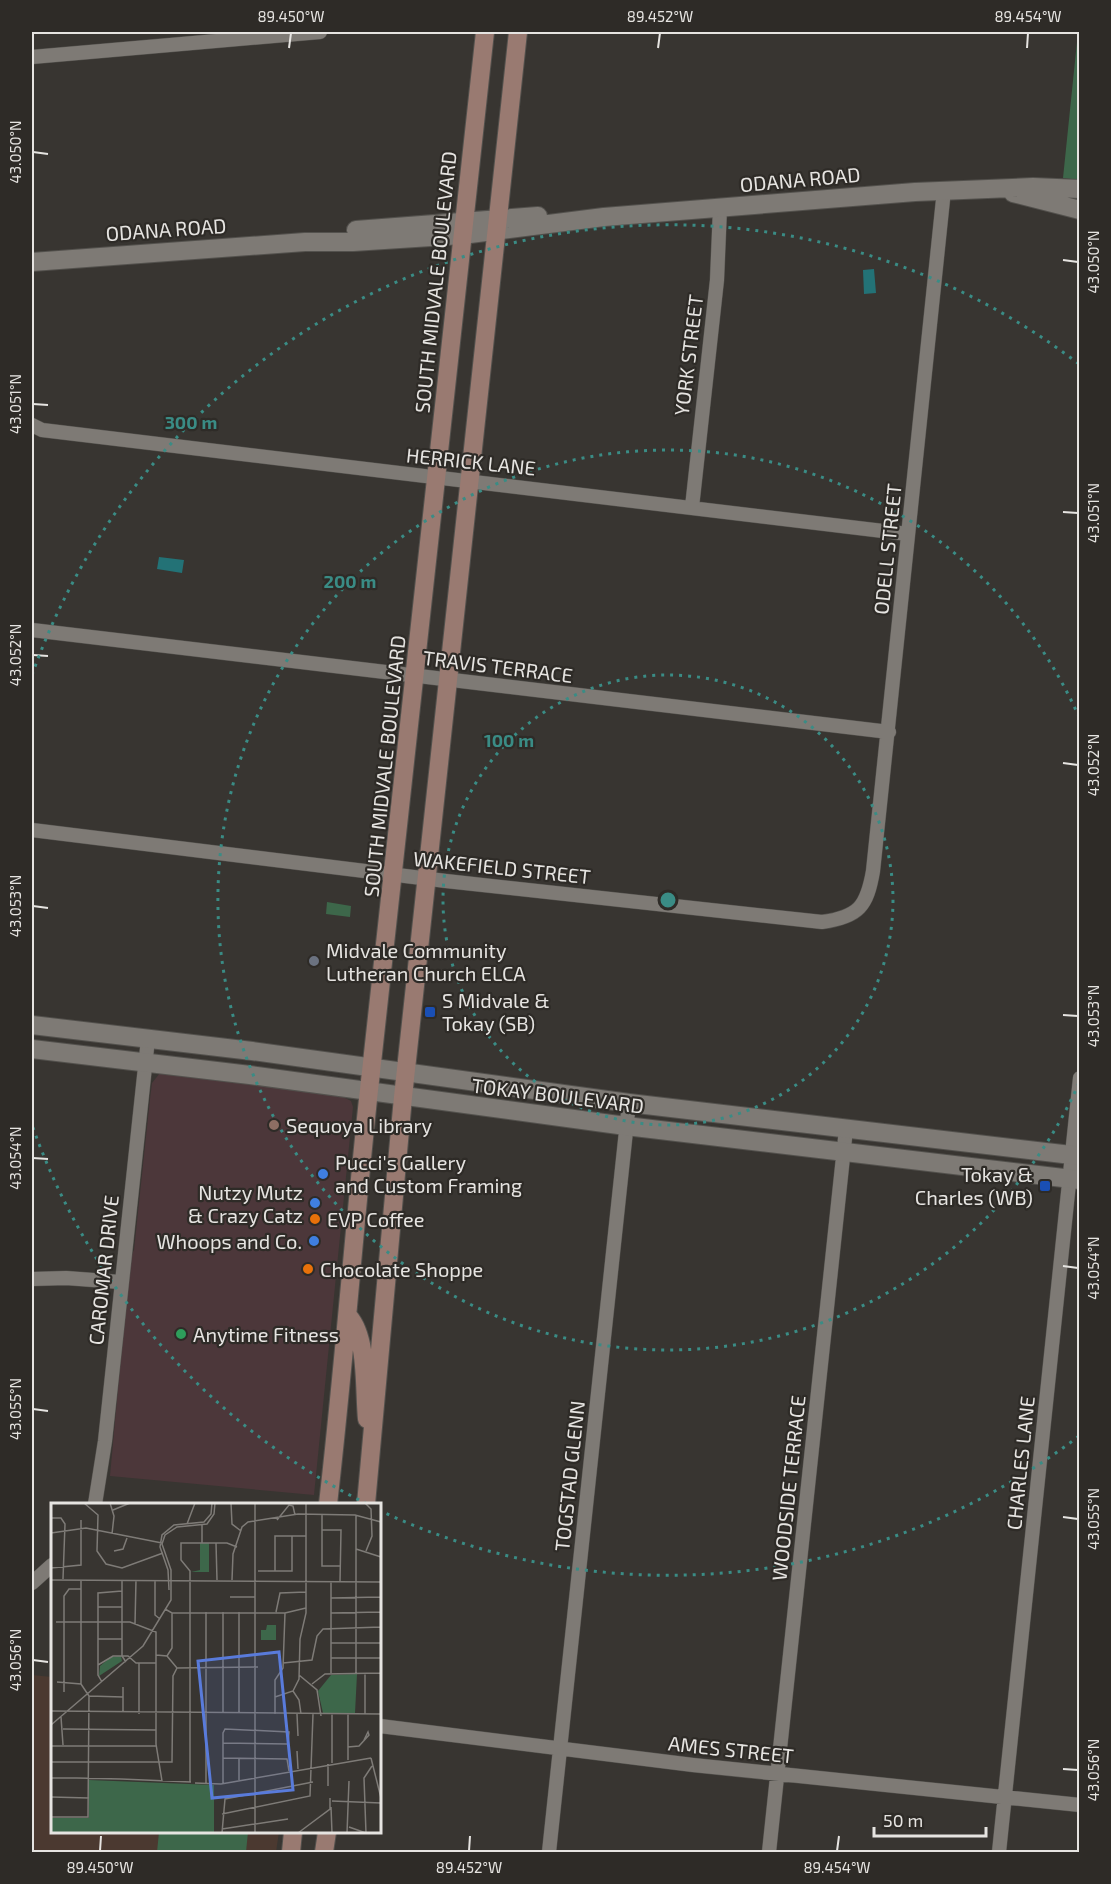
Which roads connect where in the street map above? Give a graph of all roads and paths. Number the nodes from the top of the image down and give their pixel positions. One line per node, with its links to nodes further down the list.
1 (320, 32): 4 (street)
2 (485, 32): 11 (main road, SOUTH MIDVALE BOULEVARD)
3 (518, 32): 10 (main road)
4 (32, 57)
5 (999, 189): 6 (street, ODANA ROAD); 7 (street, ODANA ROAD); 9 (street, ODANA ROAD)
6 (1080, 189)
7 (944, 190): 8 (street, ODANA ROAD); 17 (street, ODELL STREET)
8 (720, 208): 10 (street, ODANA ROAD); 16 (street, YORK STREET)
9 (1080, 210)
10 (497, 225): 11 (street, ODANA ROAD); 15 (main road)
11 (463, 229): 12 (street, ODANA ROAD); 14 (main road, SOUTH MIDVALE BOULEVARD)
12 (32, 262)
13 (32, 425): 14 (street, HERRICK LANE)
14 (437, 477): 15 (street, HERRICK LANE); 19 (main road, SOUTH MIDVALE BOULEVARD)
15 (470, 482): 16 (street, HERRICK LANE); 20 (main road)
16 (692, 507): 17 (street, HERRICK LANE)
17 (908, 534): 21 (street, ODELL STREET)
18 (32, 630): 19 (street, TRAVIS TERRACE)
19 (416, 676): 20 (street, TRAVIS TERRACE); 23 (main road, SOUTH MIDVALE BOULEVARD)
20 (448, 679): 21 (street, TRAVIS TERRACE); 24 (main road)
21 (889, 732): 25 (street, ODELL STREET)
22 (32, 830): 23 (street, WAKEFIELD STREET)
23 (395, 874): 24 (street, WAKEFIELD STREET); 30 (main road, SOUTH MIDVALE BOULEVARD)
24 (427, 878): 25 (street, WAKEFIELD STREET); 31 (main road)
25 (859, 909)
26 (32, 1025): 27 (street, TOKAY BOULEVARD)
27 (148, 1039): 29 (street, CAROMAR DRIVE); 30 (street, TOKAY BOULEVARD)
28 (32, 1049): 29 (street, TOKAY BOULEVARD)
29 (144, 1061): 33 (street, TOKAY BOULEVARD); 42 (street, CAROMAR DRIVE)
30 (372, 1068): 31 (street, TOKAY BOULEVARD); 33 (main road, SOUTH MIDVALE BOULEVARD)
31 (406, 1073): 34 (main road); 35 (street, TOKAY BOULEVARD)
32 (1080, 1078): 39 (street, CHARLES LANE)
33 (369, 1092): 34 (street, TOKAY BOULEVARD); 43 (main road, SOUTH MIDVALE BOULEVARD)
34 (403, 1097): 36 (street, TOKAY BOULEVARD); 44 (main road)
35 (629, 1103): 36 (street, TOGSTAD GLENN); 37 (street, TOKAY BOULEVARD)
36 (626, 1126): 38 (street, TOKAY BOULEVARD); 51 (street, TOGSTAD GLENN)
37 (846, 1128): 38 (street, WOODSIDE TERRACE); 39 (street, TOKAY BOULEVARD)
38 (844, 1152): 40 (street, TOKAY BOULEVARD); 52 (street, WOODSIDE TERRACE)
39 (1076, 1156): 40 (street, CHARLES LANE)
40 (1075, 1180): 53 (street, CHARLES LANE)
41 (32, 1279): 42 (street)
42 (120, 1282): 45 (street, CAROMAR DRIVE)
43 (349, 1317): 44 (main road); 46 (main road, SOUTH MIDVALE BOULEVARD)
44 (372, 1460): 47 (main road)
45 (94, 1503)
46 (328, 1503)
47 (366, 1503)
48 (51, 1566): 49 (street)
49 (32, 1583)
50 (381, 1726): 51 (street, AMES STREET)
51 (561, 1748): 52 (street, AMES STREET); 59 (street, TOGSTAD GLENN)
52 (777, 1774): 53 (street, AMES STREET); 60 (street, WOODSIDE TERRACE)
53 (1005, 1797): 54 (street, AMES STREET); 61 (street, CHARLES LANE)
54 (1080, 1805)
55 (293, 1833): 57 (main road)
56 (327, 1833): 58 (main road)
57 (291, 1852)
58 (324, 1852)
59 (549, 1852)
60 (769, 1852)
61 (999, 1852)

